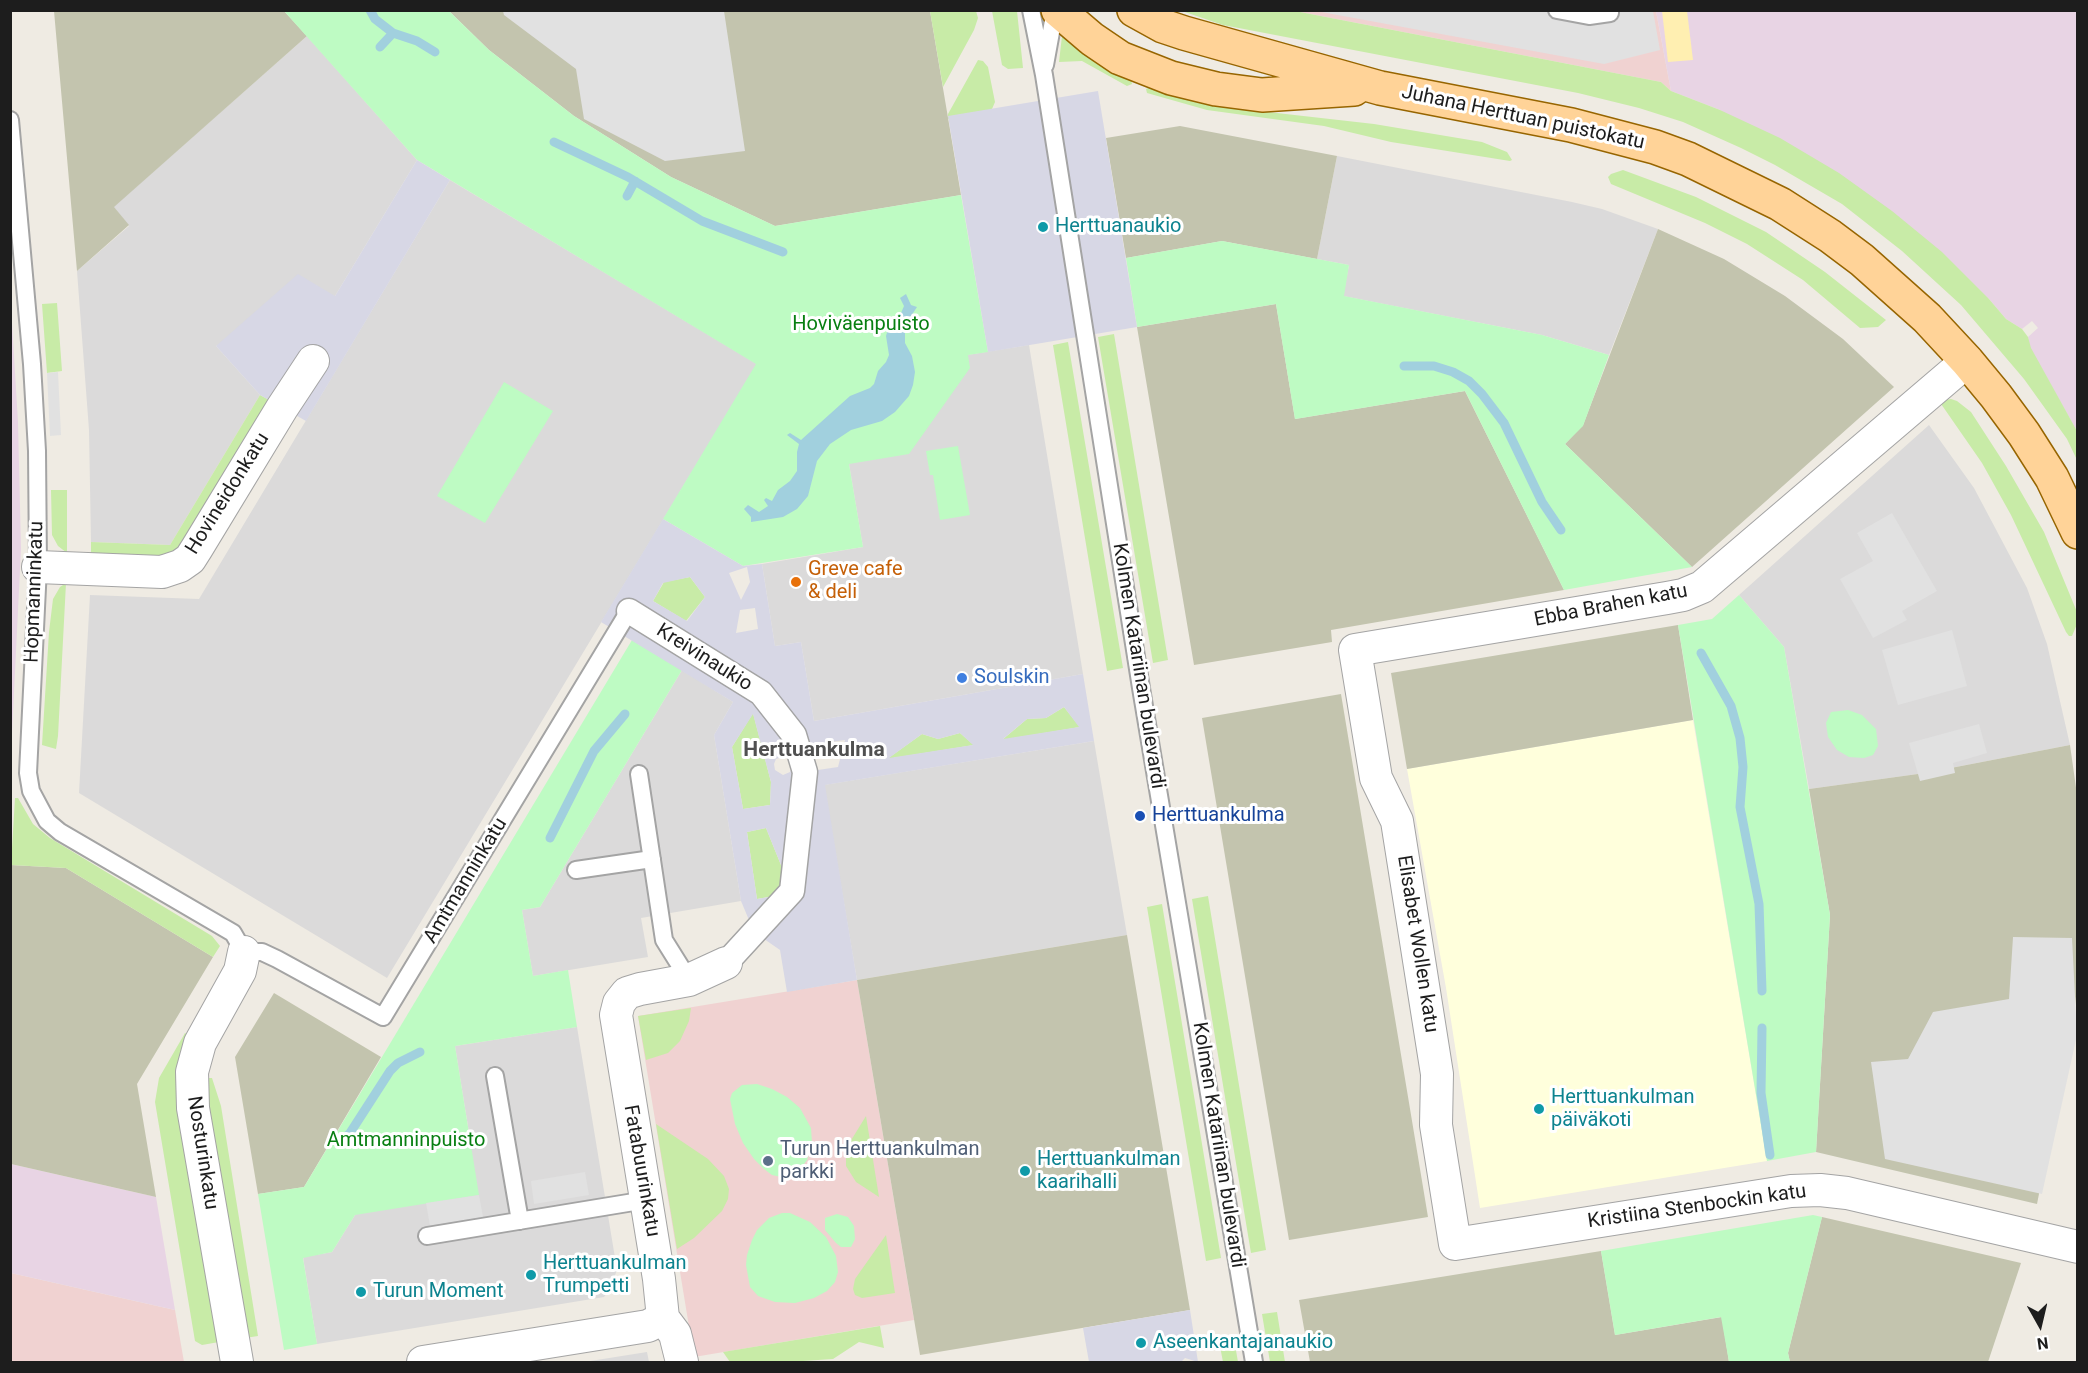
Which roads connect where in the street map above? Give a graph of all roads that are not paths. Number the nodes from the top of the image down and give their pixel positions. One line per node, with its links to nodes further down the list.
1 (1031, 10): 6 (lane, Kolmen Katariinan bulevardi)
2 (1057, 10): 6 (lane, Kolmen Katariinan bulevardi); 7 (main road, Juhana Herttuan puistokatu)
3 (1134, 10): 7 (main road, Juhana Herttuan puistokatu)
4 (1557, 10): 5 (lane)
5 (1609, 10)
6 (1044, 75): 31 (lane, Kolmen Katariinan bulevardi)
7 (1380, 88): 10 (main road, Juhana Herttuan puistokatu)
8 (10, 120): 12 (lane, Hopmanninkatu)
9 (313, 361): 12 (street, Hovineidonkatu)
10 (1967, 361): 11 (main road, Juhana Herttuan puistokatu); 14 (street, Ebba Brahen katu)
11 (2078, 532)
12 (38, 567): 18 (lane, Hopmanninkatu)
13 (629, 610): 18 (lane, Amtmanninkatu); 19 (street, Kreivinaukio)
14 (1354, 650): 25 (street, Elisabet Wollen katu)
15 (639, 774): 16 (lane)
16 (652, 859): 17 (lane); 20 (lane)
17 (576, 870)
18 (244, 952): 28 (street, Nosturinkatu)
19 (726, 963): 20 (street, Fatabuurinkatu)
20 (689, 980): 22 (street, Fatabuurinkatu)
21 (495, 1076): 23 (lane)
22 (646, 1200): 23 (lane); 27 (street, Fatabuurinkatu)
23 (520, 1221): 24 (lane)
24 (428, 1236)
25 (1455, 1244): 26 (street, Kristiina Stenbockin katu)
26 (2078, 1246)
27 (663, 1318): 29 (street); 30 (street)
28 (237, 1362)
29 (423, 1362)
30 (682, 1362)
31 (1254, 1362)

